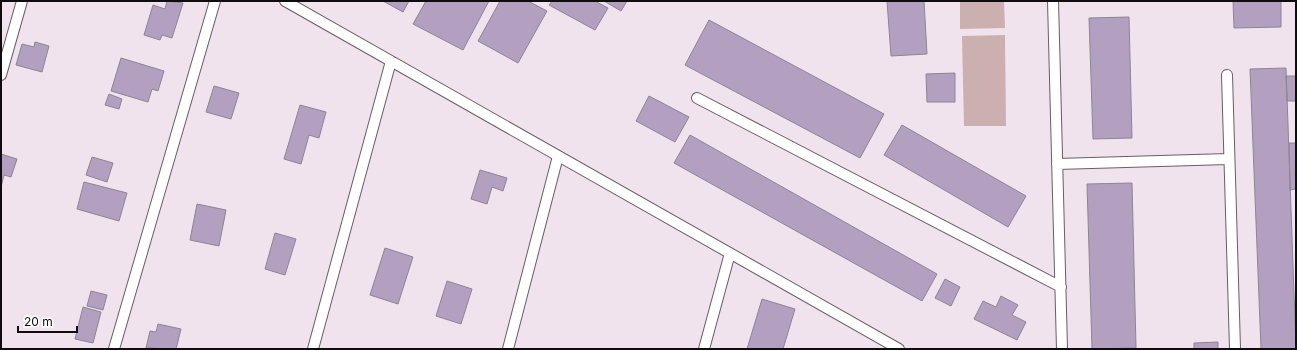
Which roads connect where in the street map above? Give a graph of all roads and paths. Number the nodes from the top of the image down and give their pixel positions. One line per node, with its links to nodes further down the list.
1 (22, 1): 6 (lane)
2 (215, 1): 14 (lane)
3 (285, 1): 5 (lane)
4 (1053, 1): 11 (lane)
5 (391, 61): 9 (lane); 15 (lane)
6 (1, 75)
7 (1227, 75): 10 (lane)
8 (697, 98): 13 (lane)
9 (558, 156): 12 (lane); 16 (lane)
10 (1229, 159): 11 (lane); 20 (lane)
11 (1057, 164): 13 (lane)
12 (730, 253): 17 (lane); 18 (lane)
13 (1061, 287): 19 (lane)
14 (114, 349)
15 (313, 349)
16 (508, 349)
17 (704, 349)
18 (899, 349)
19 (1062, 349)
20 (1234, 349)

